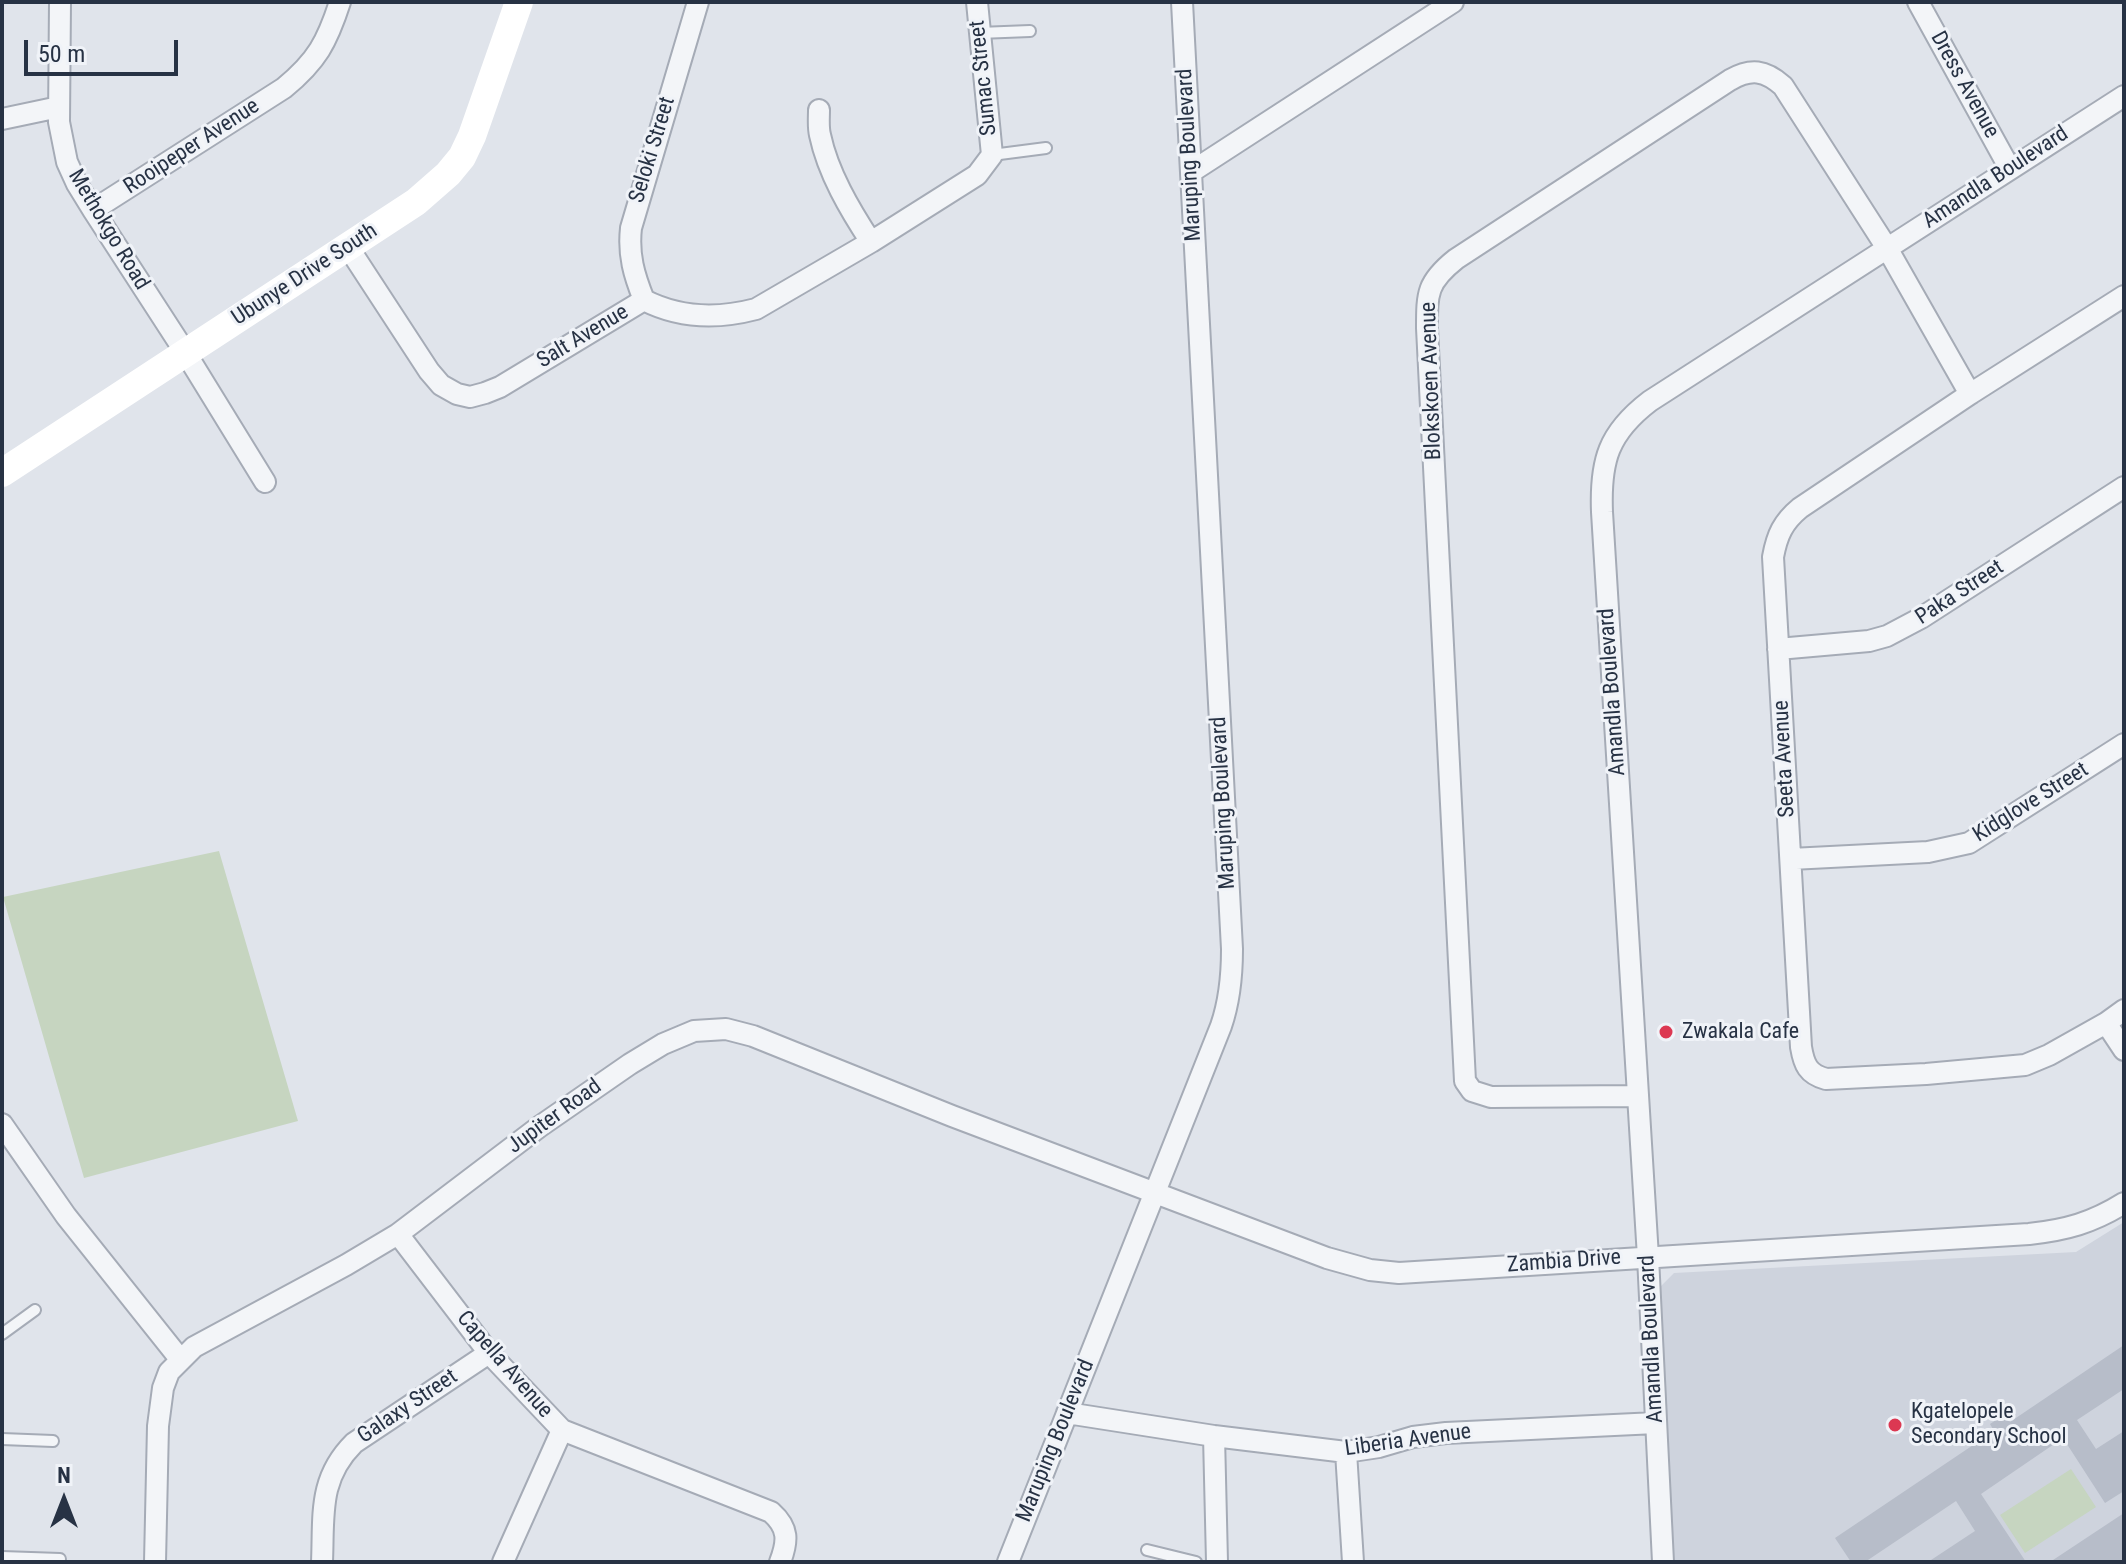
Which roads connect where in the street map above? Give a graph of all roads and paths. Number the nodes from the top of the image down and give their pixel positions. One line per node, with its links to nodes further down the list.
1 (60, 2): 12 (street, Methokgo Road)
2 (340, 2): 19 (street, Rooipeper Avenue)
3 (519, 2): 21 (street, Ubunye Drive South)
4 (698, 2): 24 (street, Seloki Street)
5 (977, 2): 10 (street, Sumac Street)
6 (1182, 2): 18 (street, Maruping Boulevard)
7 (1453, 2): 18 (street)
8 (1918, 2): 17 (street, Dress Avenue)
9 (1030, 31): 10 (lane)
10 (979, 33): 16 (street, Sumac Street)
11 (2124, 96): 17 (street, Amandla Boulevard)
12 (59, 107): 14 (street); 19 (street, Methokgo Road)
13 (819, 110): 20 (street)
14 (2, 119)
15 (1046, 148): 16 (lane)
16 (992, 155): 20 (street, Salt Avenue)
17 (2010, 169): 22 (street, Amandla Boulevard)
18 (1191, 172): 38 (street, Maruping Boulevard)
19 (93, 210): 25 (street, Methokgo Road)
20 (871, 242): 24 (street, Salt Avenue)
21 (348, 247): 24 (street, Salt Avenue); 25 (street, Ubunye Drive South)
22 (1887, 248): 26 (street, Blokskoen Avenue); 36 (street, Amandla Boulevard); 36 (street, Blokskoen Avenue)
23 (2124, 296): 26 (street, Seeta Avenue)
24 (644, 300)
25 (185, 352): 27 (street, Ubunye Drive South); 28 (street, Methokgo Road)
26 (1970, 394): 30 (street, Seeta Avenue)
27 (2, 473)
28 (265, 482)
29 (2124, 487): 30 (street, Paka Street)
30 (1778, 649): 32 (street, Seeta Avenue)
31 (2124, 744): 32 (street, Kidglove Street)
32 (1791, 859): 34 (street, Seeta Avenue)
33 (2124, 1010): 34 (street, Seeta Avenue)
34 (2106, 1023): 35 (street)
35 (2124, 1050)
36 (1638, 1096): 41 (street, Amandla Boulevard)
37 (2, 1124): 45 (street)
38 (1155, 1194): 40 (street, Jupiter Road); 41 (street, Zambia Drive); 46 (street, Maruping Boulevard)
39 (2124, 1203): 41 (street, Zambia Drive)
40 (398, 1234): 44 (street, Capella Avenue); 45 (street, Jupiter Road)
41 (1648, 1257): 47 (street, Amandla Boulevard)
42 (35, 1310): 43 (lane)
43 (2, 1334)
44 (489, 1353): 48 (street, Capella Avenue); 57 (street, Galaxy Street)
45 (180, 1359): 56 (street, Jupiter Road)
46 (1067, 1413): 49 (street, Liberia Avenue); 60 (street, Maruping Boulevard)
47 (1656, 1423): 52 (street, Liberia Avenue); 64 (street, Amandla Boulevard)
48 (562, 1430): 58 (street); 59 (street, Capella Avenue)
49 (1214, 1436): 52 (street, Liberia Avenue); 62 (street)
50 (2, 1439): 51 (lane)
51 (53, 1441)
52 (1346, 1452): 63 (street)
53 (1147, 1550): 61 (lane)
54 (2, 1557): 55 (lane)
55 (60, 1559)
56 (155, 1562)
57 (322, 1562)
58 (503, 1562)
59 (780, 1562)
60 (1008, 1562)
61 (1196, 1562)
62 (1217, 1562)
63 (1353, 1562)
64 (1663, 1562)

